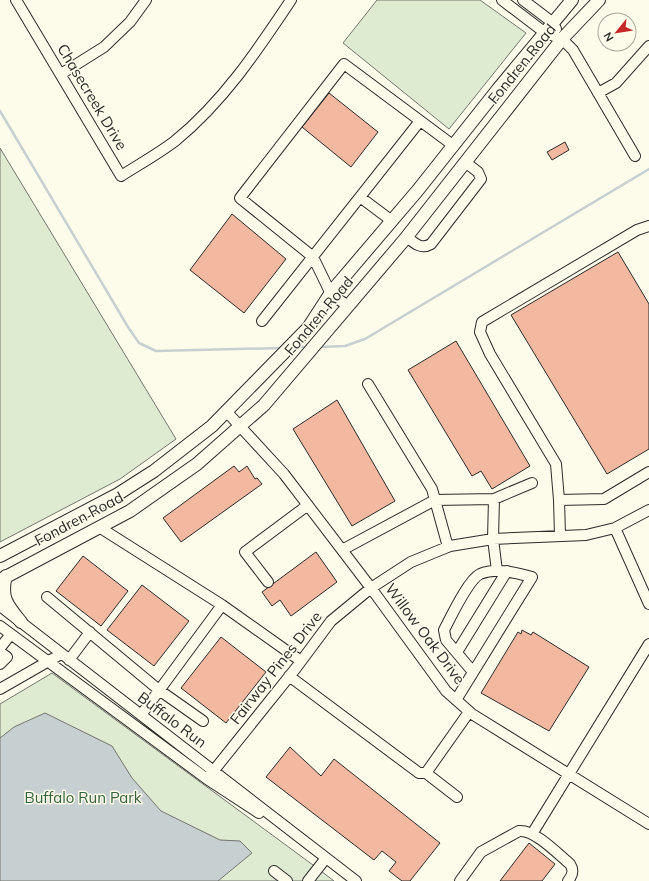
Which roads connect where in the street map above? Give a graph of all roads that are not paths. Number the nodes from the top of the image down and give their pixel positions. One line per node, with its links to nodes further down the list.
1 (16, 0): 12 (street, Chasecreek Drive)
2 (146, 0): 12 (street)
3 (291, 0): 12 (street, Chasecreek Drive)
4 (502, 0): 9 (street)
5 (523, 0): 8 (street)
6 (572, 0): 8 (main road, Fondren Road)
7 (599, 0): 10 (main road, Fondren Road)
8 (552, 22): 9 (main road, Fondren Road); 10 (street)
9 (544, 32): 10 (street); 15 (main road, Fondren Road)
10 (562, 39): 13 (street); 16 (main road, Fondren Road)
11 (649, 46): 13 (street)
12 (61, 74)
13 (598, 93): 17 (street)
14 (420, 121): 15 (street); 19 (street); 23 (street)
15 (456, 143): 16 (main road); 20 (main road, Fondren Road)
16 (474, 151): 18 (main road, Fondren Road)
17 (635, 156)
18 (465, 162): 22 (main road, Fondren Road); 22 (street)
19 (360, 197): 20 (street); 23 (street)
20 (394, 219): 22 (main road); 24 (main road, Fondren Road)
21 (648, 225): 35 (street)
22 (409, 233): 25 (main road, Fondren Road)
23 (313, 257): 24 (street); 26 (street)
24 (331, 294): 25 (street); 28 (main road, Fondren Road)
25 (348, 306): 29 (main road, Fondren Road)
26 (262, 321)
27 (368, 384): 33 (street)
28 (226, 411): 29 (street, Willow Oak Drive); 32 (main road, Fondren Road)
29 (240, 427): 36 (street, Willow Oak Drive); 38 (main road, Fondren Road)
30 (649, 472): 35 (street)
31 (532, 483): 34 (street)
32 (118, 494): 38 (main road); 45 (main road, Fondren Road)
33 (435, 500): 34 (street); 43 (street); 44 (street)
34 (494, 500): 42 (street)
35 (559, 500): 41 (street)
36 (308, 505): 44 (street, Willow Oak Drive); 48 (street)
37 (649, 510): 40 (street, Fairway Pines Drive)
38 (130, 511): 39 (main road, Fondren Road)
39 (99, 527): 47 (main road, Fondren Road); 52 (street)
40 (615, 528): 41 (street, Fairway Pines Drive); 51 (street)
41 (560, 535): 42 (street, Fairway Pines Drive)
42 (493, 539): 43 (street, Fairway Pines Drive); 46 (street)
43 (448, 547): 49 (street, Fairway Pines Drive)
44 (342, 550): 49 (street, Willow Oak Drive)
45 (0, 556)
46 (502, 571): 61 (street); 61 (street); 67 (street)
47 (3, 578): 54 (main road)
48 (268, 582)
49 (371, 588): 64 (street, Fairway Pines Drive); 71 (street, Willow Oak Drive)
50 (47, 598): 56 (street)
51 (649, 604)
52 (222, 605): 64 (street); 70 (street)
53 (0, 606): 54 (street, Buffalo Run)
54 (21, 622): 62 (street, Buffalo Run)
55 (0, 626): 57 (street, Buffalo Run)
56 (90, 632): 63 (street); 70 (street)
57 (11, 634): 59 (street); 65 (street, Buffalo Run)
58 (649, 644): 77 (street)
59 (0, 648)
60 (0, 652): 66 (street)
61 (456, 652): 67 (street)
62 (60, 654): 63 (street, Buffalo Run); 65 (street)
63 (69, 660): 73 (street, Buffalo Run)
64 (301, 661): 68 (street, Fairway Pines Drive)
65 (47, 662): 69 (street); 78 (street, Buffalo Run)
66 (0, 664)
67 (473, 672): 71 (street)
68 (289, 676): 75 (street, Fairway Pines Drive); 76 (street)
69 (0, 689)
70 (160, 690): 73 (street); 74 (street)
71 (456, 700): 72 (street, Willow Oak Drive)
72 (469, 712): 76 (street); 77 (street, Willow Oak Drive)
73 (141, 715): 75 (street, Buffalo Run)
74 (203, 721)
75 (214, 770): 78 (street, Fairway Pines Drive); 82 (street, Buffalo Run)
76 (426, 773): 79 (street)
77 (568, 774): 80 (street, Willow Oak Drive); 81 (street)
78 (207, 779): 82 (street, Buffalo Run)
79 (457, 797)
80 (649, 824)
81 (532, 834): 87 (street); 88 (street)
82 (326, 858): 85 (street); 86 (street, Buffalo Run)
83 (274, 871): 84 (street)
84 (287, 881)
85 (308, 881)
86 (356, 881)
87 (460, 881)
88 (568, 881)

